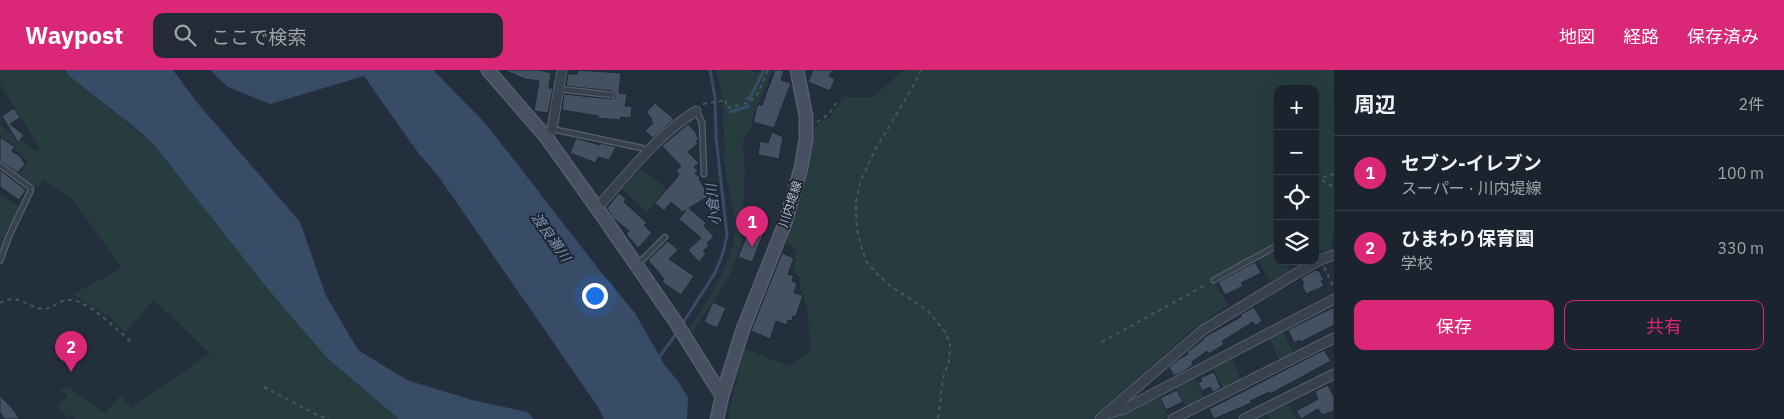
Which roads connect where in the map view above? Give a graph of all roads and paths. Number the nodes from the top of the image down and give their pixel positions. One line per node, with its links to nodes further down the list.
1 (562, 70): 6 (street)
2 (768, 70): 9 (path)
3 (797, 70): 11 (street, 川内堤線)
4 (921, 70): 38 (path)
5 (494, 74): 12 (street)
6 (559, 89): 7 (lane); 12 (street)
7 (612, 95)
8 (836, 103): 11 (path)
9 (703, 104)
10 (696, 111): 13 (street); 15 (lane)
11 (806, 131): 34 (street, 川内堤線)
12 (549, 133): 13 (lane); 18 (street)
13 (648, 151): 18 (street)
14 (0, 165): 22 (lane)
15 (704, 174)
16 (1334, 175): 17 (path)
17 (1334, 186)
18 (597, 208): 24 (street)
19 (665, 237): 24 (lane)
20 (1274, 247): 25 (lane)
21 (1334, 255): 23 (street)
22 (0, 261)
23 (1320, 261): 26 (path); 35 (street)
24 (637, 265): 34 (street)
25 (1214, 280): 30 (path)
26 (1334, 288)
27 (1334, 299): 35 (street)
28 (0, 303): 31 (path)
29 (1334, 338): 39 (street)
30 (1102, 342)
31 (132, 343)
32 (1334, 374): 40 (street)
33 (264, 388): 36 (path)
34 (722, 396): 37 (street, 川内堤線)
35 (1102, 417)
36 (329, 419)
37 (717, 419)
38 (938, 419)
39 (1172, 419)
40 (1244, 419)

